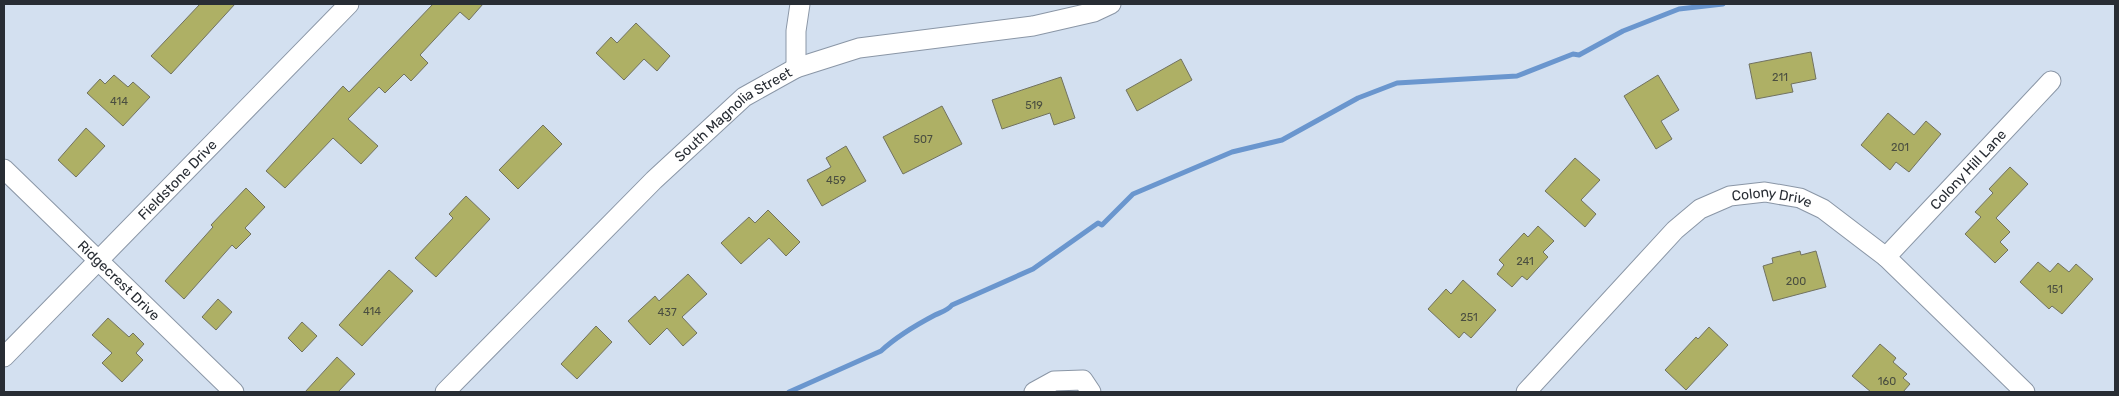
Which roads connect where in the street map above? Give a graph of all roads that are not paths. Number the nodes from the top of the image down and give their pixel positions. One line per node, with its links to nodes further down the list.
1 (350, 4): 8 (street, Fieldstone Drive)
2 (800, 4): 4 (street)
3 (1110, 4): 4 (street, South Magnolia Street)
4 (796, 68): 11 (street, South Magnolia Street)
5 (2051, 81): 7 (street, Colony Hill Lane)
6 (4, 170): 8 (street, Ridgecrest Drive)
7 (1886, 258): 14 (street, Colony Drive); 15 (street, Colony Drive)
8 (98, 260): 9 (street, Fieldstone Drive); 10 (street, Ridgecrest Drive)
9 (4, 357)
10 (234, 392)
11 (445, 392)
12 (1034, 392): 13 (street)
13 (1092, 392)
14 (1526, 392)
15 (2025, 392)

